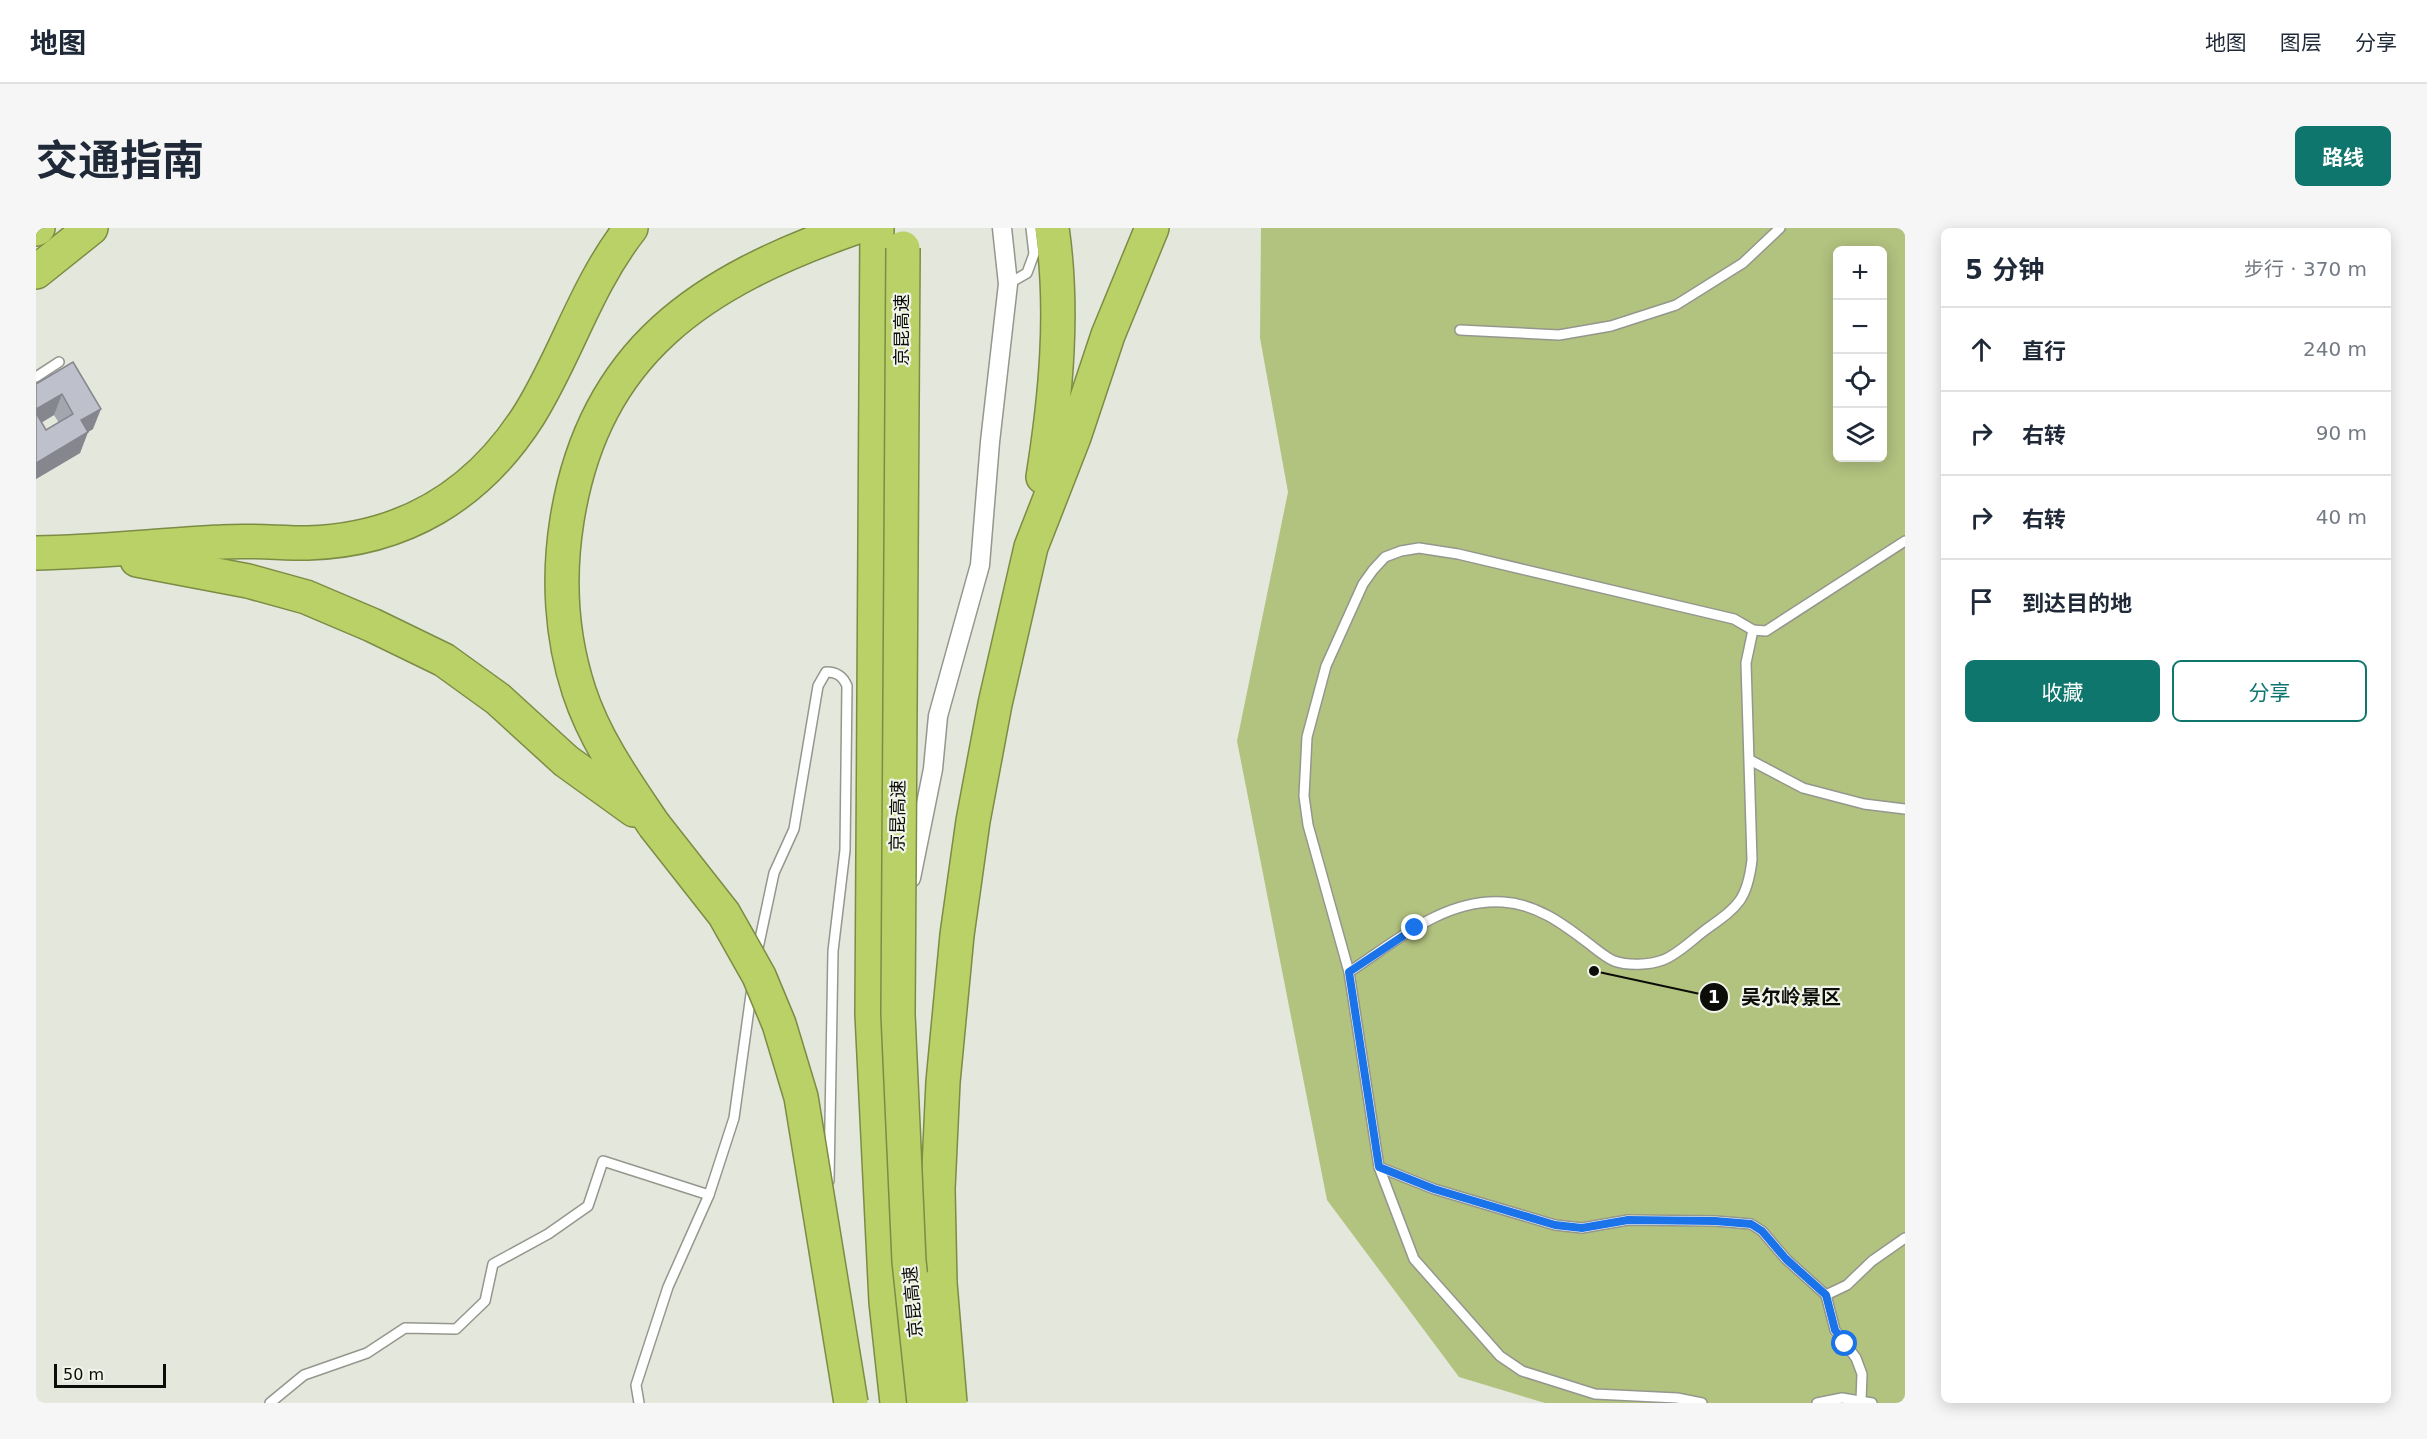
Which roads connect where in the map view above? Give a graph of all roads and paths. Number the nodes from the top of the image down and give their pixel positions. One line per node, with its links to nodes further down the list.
1 (91, 228): 9 (highway)
2 (631, 228): 17 (highway)
3 (1002, 228): 10 (street)
4 (1031, 228): 10 (lane)
5 (1052, 228): 15 (highway)
6 (1152, 228): 15 (highway)
7 (1780, 228): 11 (lane)
8 (883, 237): 21 (highway); 33 (highway, 京昆高速); 34 (highway, 京昆高速, bridge)
9 (36, 272)
10 (1008, 284): 35 (street)
11 (1460, 330)
12 (59, 362): 13 (lane)
13 (36, 376)
14 (1905, 541): 18 (lane)
15 (1031, 547): 35 (highway, bridge)
16 (36, 553): 17 (highway)
17 (76, 553): 21 (highway)
18 (1753, 630): 19 (lane); 22 (lane)
19 (1750, 760): 20 (lane); 22 (lane)
20 (1905, 809)
21 (654, 825): 29 (highway, bridge)
22 (1349, 972): 23 (lane)
23 (1379, 1167): 28 (lane); 36 (lane)
24 (709, 1195): 25 (lane); 31 (lane); 32 (lane)
25 (829, 1195)
26 (833, 1227): 29 (lane)
27 (1905, 1238): 28 (lane)
28 (1826, 1295): 30 (lane)
29 (854, 1393)
30 (1861, 1401): 37 (lane); 38 (lane)
31 (270, 1403)
32 (639, 1403)
33 (897, 1403)
34 (924, 1403)
35 (952, 1403)
36 (1702, 1403)
37 (1817, 1403)
38 (1872, 1403)

